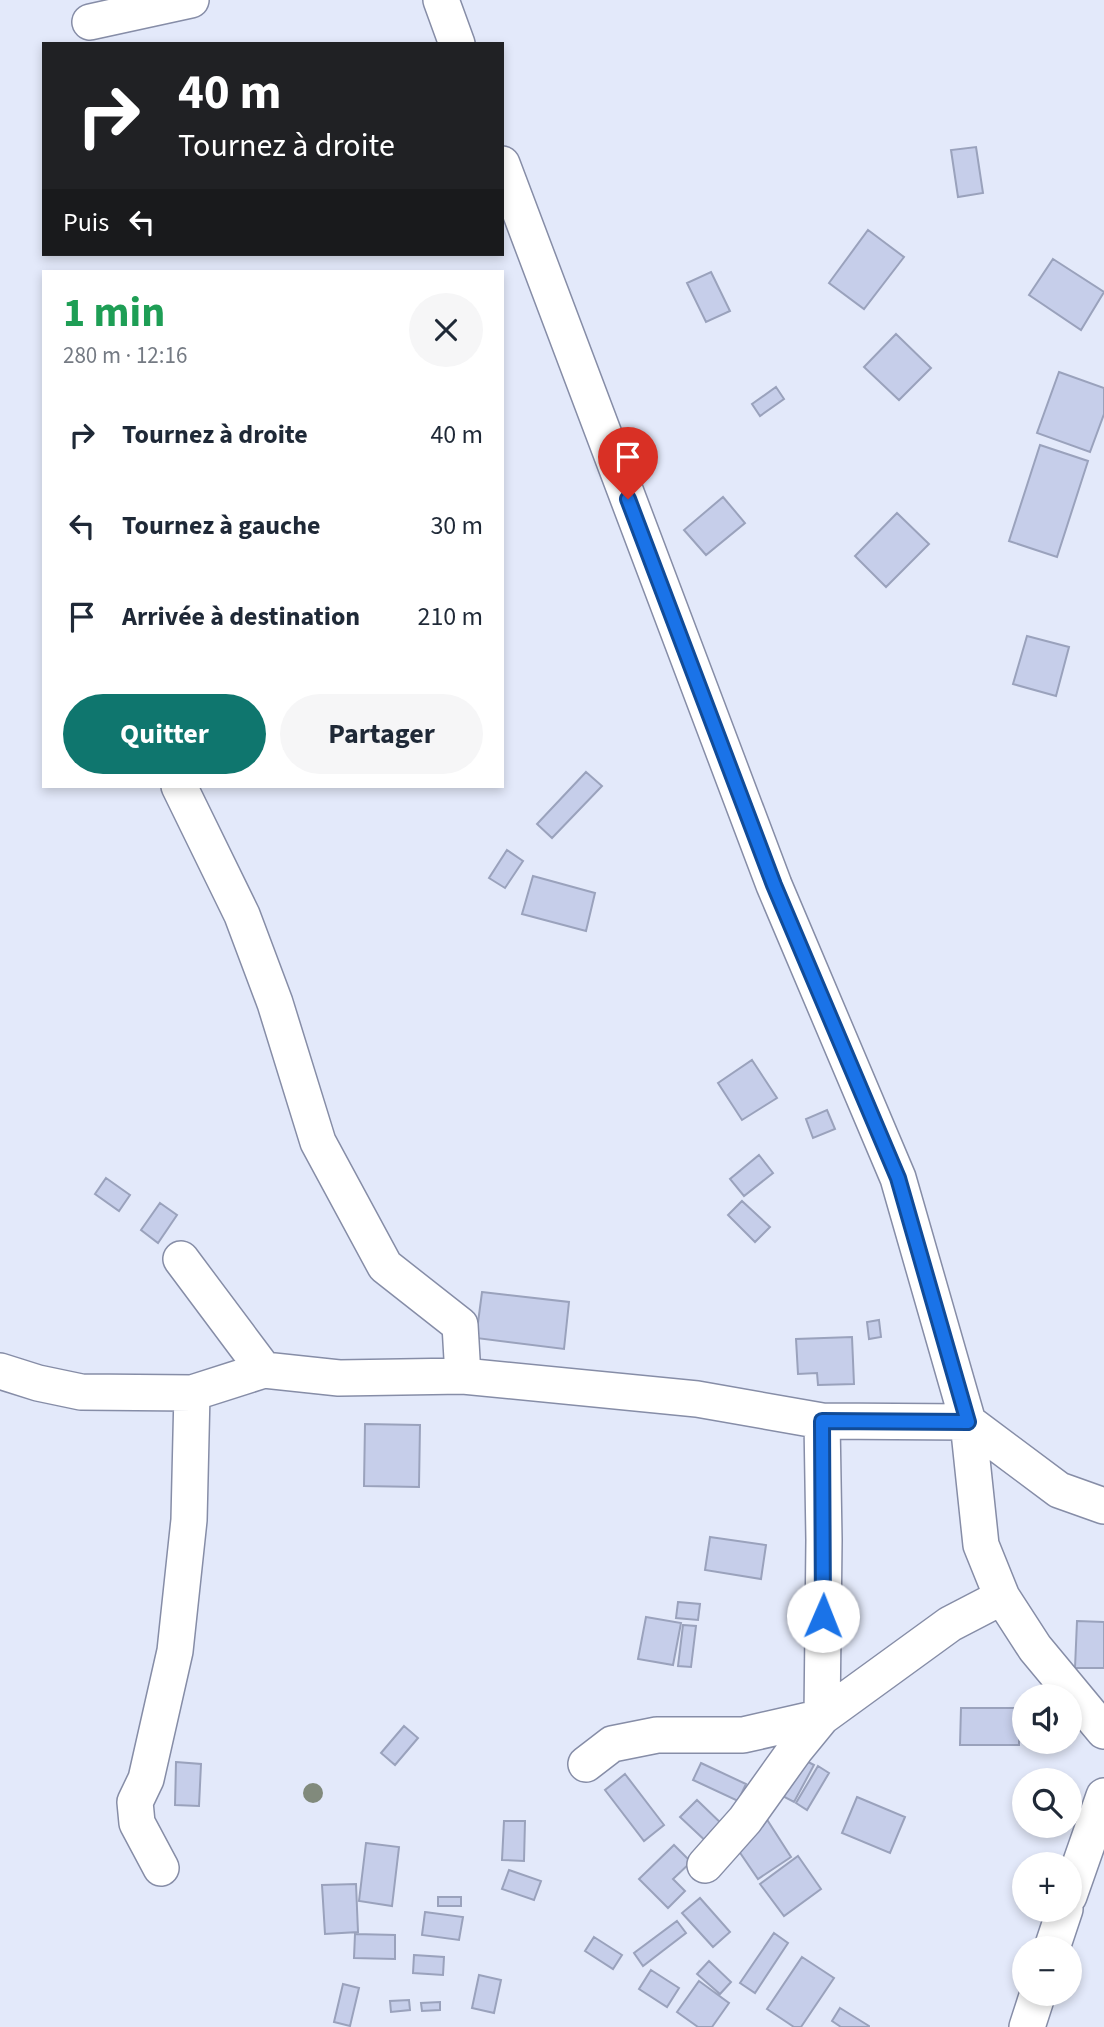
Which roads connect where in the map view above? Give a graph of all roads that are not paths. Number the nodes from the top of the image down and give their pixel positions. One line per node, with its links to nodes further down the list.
1 (191, 0): 3 (street)
2 (441, 0): 4 (street)
3 (90, 22)
4 (456, 42)
5 (504, 168): 13 (street)
6 (181, 788): 10 (street)
7 (181, 1259): 9 (street)
8 (0, 1370): 11 (street)
9 (264, 1370): 10 (street); 11 (street)
10 (463, 1376): 12 (street)
11 (192, 1393): 22 (street)
12 (822, 1421): 13 (street); 16 (street)
13 (968, 1422): 14 (street); 15 (street)
14 (1104, 1506)
15 (1002, 1597): 16 (street); 17 (street)
16 (822, 1717): 18 (street); 21 (street)
17 (1104, 1731)
18 (586, 1764)
19 (1104, 1797): 20 (street)
20 (1082, 1859)
21 (705, 1865)
22 (161, 1868)
23 (1034, 2006): 24 (street)
24 (1027, 2027)

